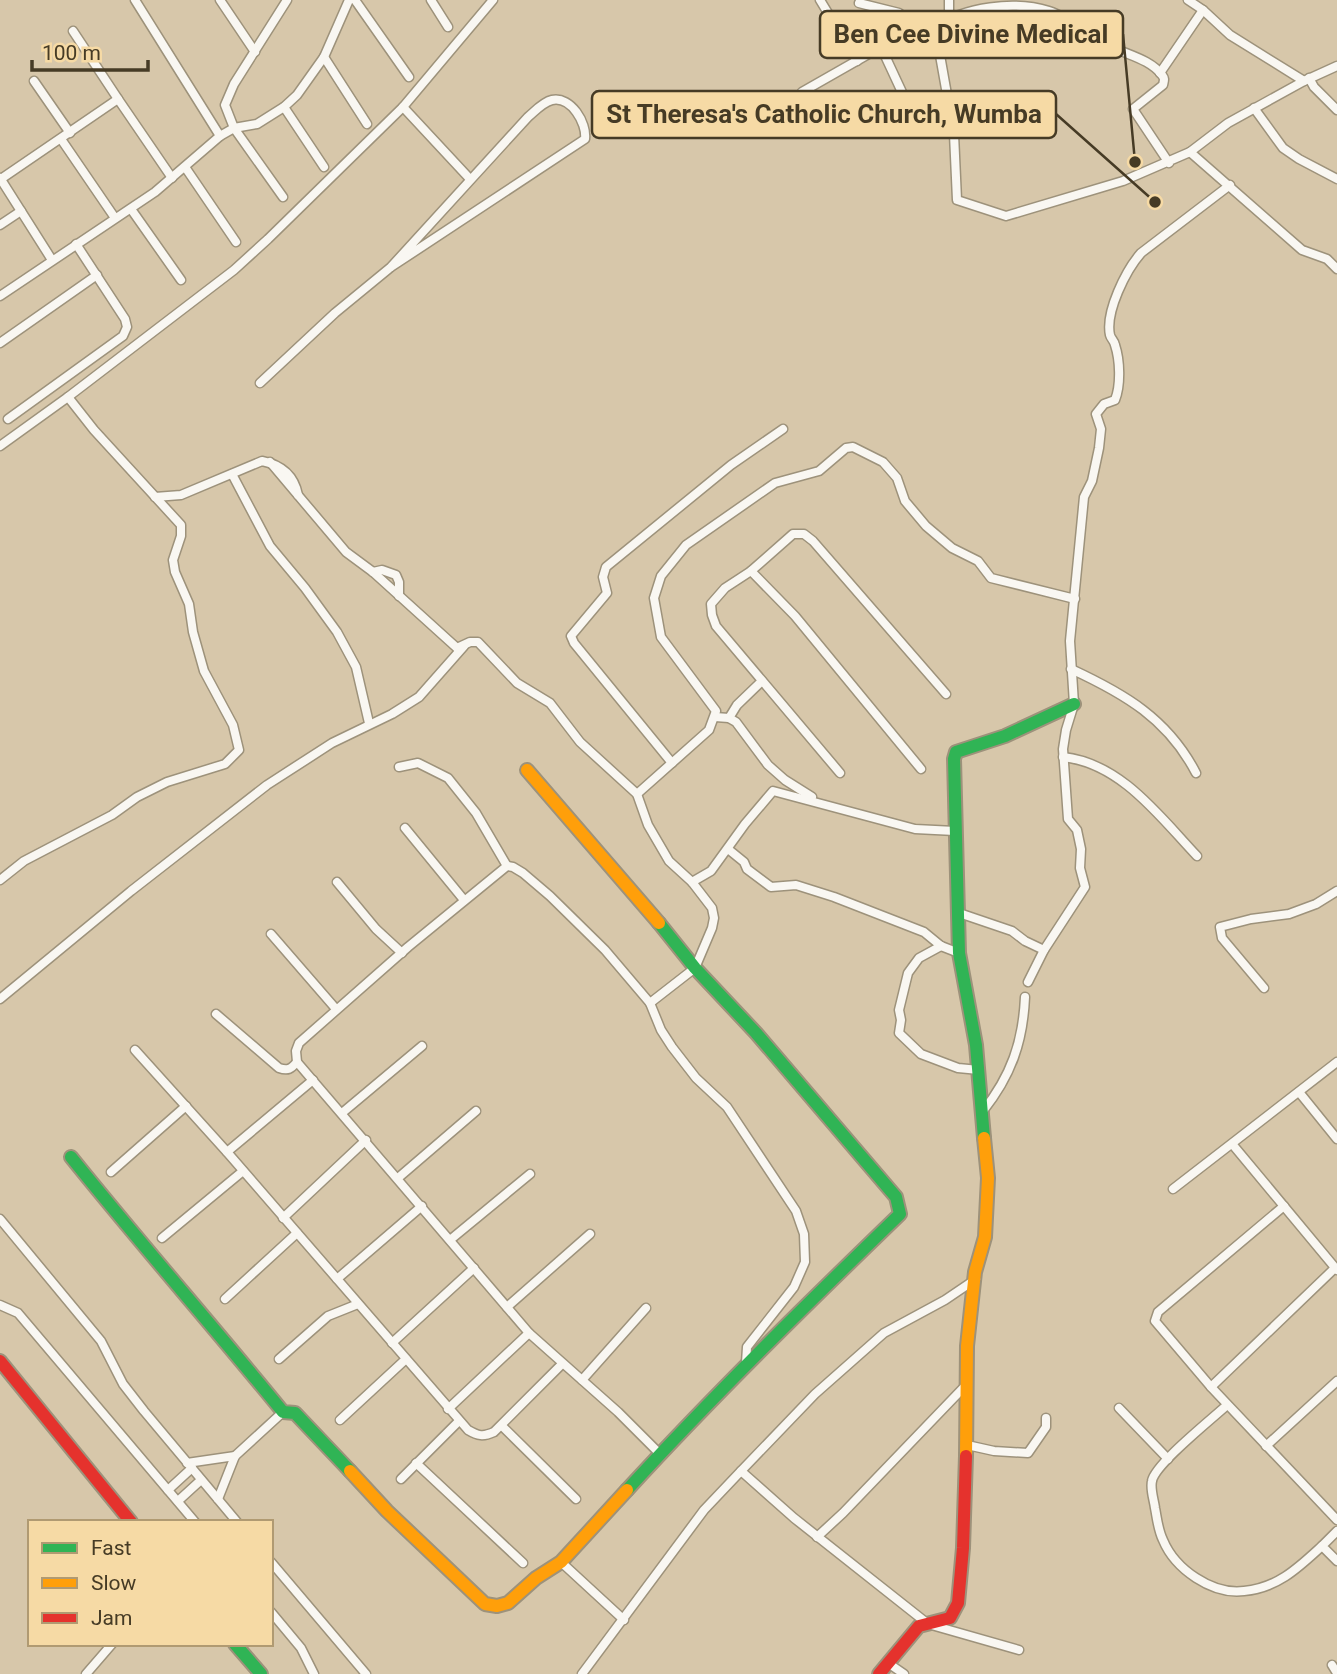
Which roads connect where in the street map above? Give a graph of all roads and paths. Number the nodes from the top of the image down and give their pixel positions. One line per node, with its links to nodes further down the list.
1 (135, 0): 39 (street)
2 (219, 0): 21 (street)
3 (287, 0): 21 (street)
4 (349, 0): 22 (street)
5 (355, 0): 26 (street)
6 (431, 0): 16 (street)
7 (493, 0): 33 (street)
8 (820, 0): 23 (street)
9 (949, 0): 15 (street)
10 (1036, 0): 13 (street)
11 (1188, 0): 14 (street)
12 (859, 3): 17 (street)
13 (1026, 8): 15 (street); 25 (street)
14 (1203, 10): 25 (street); 27 (street)
15 (949, 18): 18 (street)
16 (448, 27)
17 (916, 27): 18 (street); 20 (street)
18 (935, 27): 42 (street)
19 (73, 31): 30 (street)
20 (881, 47): 23 (street); 31 (street)
21 (255, 52): 37 (street)
22 (324, 57): 32 (street); 36 (street)
23 (857, 61): 29 (street)
24 (1337, 66): 27 (street)
25 (1160, 73): 42 (street)
26 (410, 77)
27 (1307, 79): 34 (street); 35 (street)
28 (34, 81): 38 (street)
29 (802, 92)
30 (118, 99): 38 (street); 46 (street)
31 (907, 103)
32 (284, 107): 37 (street); 44 (street)
33 (403, 107): 47 (street); 65 (street)
34 (1254, 108): 41 (street); 48 (street)
35 (1337, 110)
36 (367, 124)
37 (234, 128): 39 (street); 50 (street)
38 (70, 133): 40 (street)
39 (220, 136): 43 (street)
40 (61, 139): 45 (street); 53 (street)
41 (1190, 152): 42 (street); 49 (street)
42 (1169, 163)
43 (185, 167): 46 (street); 55 (street)
44 (324, 167)
45 (0, 178): 52 (street)
46 (172, 178): 51 (street)
47 (470, 179): 58 (street); 58 (street)
48 (1337, 179)
49 (1230, 185): 59 (street); 74 (street)
50 (283, 197)
51 (131, 209): 53 (street); 61 (street)
52 (21, 211): 54 (street); 57 (street)
53 (115, 218): 56 (street)
54 (0, 225)
55 (236, 242)
56 (76, 244): 57 (street); 60 (street)
57 (52, 260): 62 (street)
58 (391, 267): 64 (street)
59 (1337, 270)
60 (97, 275): 63 (street); 66 (street)
61 (181, 280)
62 (0, 296)
63 (0, 343)
64 (260, 383)
65 (68, 397): 68 (street); 70 (street)
66 (8, 419)
67 (783, 429): 84 (street)
68 (0, 446)
69 (232, 474): 70 (street); 72 (street); 82 (street)
70 (155, 497): 97 (street)
71 (751, 571): 77 (street); 78 (street); 86 (street)
72 (373, 572): 73 (street); 73 (street)
73 (399, 596): 75 (street)
74 (1075, 599): 76 (street); 80 (street)
75 (464, 646): 82 (street); 90 (street)
76 (1071, 669): 79 (street); 89 (street)
77 (762, 681): 81 (street); 88 (street)
78 (946, 694)
79 (1074, 704): 83 (street); 93 (street)
80 (715, 717): 81 (street); 84 (street)
81 (729, 718): 91 (street)
82 (369, 723): 112 (street)
83 (1063, 757): 95 (street); 105 (street)
84 (671, 763): 90 (street)
85 (399, 767): 96 (street)
86 (921, 769)
87 (527, 770): 108 (street)
88 (840, 773)
89 (1196, 773)
90 (638, 794): 99 (street)
91 (828, 806): 93 (street); 94 (street)
92 (405, 828): 101 (street)
93 (956, 831): 102 (street)
94 (728, 849): 99 (street); 104 (street)
95 (1197, 856)
96 (507, 866): 101 (street); 113 (street)
97 (0, 880)
98 (337, 882): 106 (street)
99 (692, 882): 108 (street)
100 (1337, 891): 110 (street)
101 (464, 900): 106 (street)
102 (959, 913): 105 (street); 107 (street)
103 (271, 934): 114 (street)
104 (941, 946): 107 (street); 120 (street)
105 (1044, 950): 109 (street)
106 (402, 953): 114 (street)
107 (959, 953): 120 (street)
108 (695, 968): 113 (street); 159 (street)
109 (1028, 982)
110 (1264, 988)
111 (1025, 997): 125 (street)
112 (0, 999)
113 (650, 1003): 159 (street)
114 (337, 1009): 118 (street)
115 (216, 1014): 118 (street)
116 (422, 1046): 126 (street)
117 (135, 1050): 123 (street)
118 (297, 1062): 121 (street)
119 (1337, 1062): 122 (street)
120 (979, 1070): 125 (street)
121 (313, 1080): 126 (street); 130 (street)
122 (1299, 1092): 127 (street); 129 (street)
123 (186, 1106): 130 (street); 133 (street)
124 (476, 1111): 135 (street)
125 (983, 1111): 148 (street)
126 (342, 1113): 128 (street)
127 (1337, 1139)
128 (366, 1140): 135 (street); 139 (street)
129 (1233, 1145): 136 (street); 138 (street)
130 (227, 1152): 132 (street)
131 (71, 1157): 168 (street)
132 (243, 1171): 139 (street); 143 (street)
133 (111, 1172)
134 (530, 1174): 144 (street)
135 (398, 1178): 137 (street)
136 (1173, 1189)
137 (422, 1206): 144 (street); 147 (street)
138 (1284, 1206): 146 (street); 164 (street)
139 (283, 1218): 141 (street)
140 (0, 1219): 179 (street)
141 (297, 1233): 147 (street); 149 (street)
142 (590, 1234): 152 (street)
143 (162, 1238)
144 (450, 1240): 145 (street)
145 (474, 1268): 152 (street); 155 (street)
146 (1336, 1269): 164 (street)
147 (337, 1279): 150 (street)
148 (975, 1279): 163 (street); 180 (street)
149 (225, 1299)
150 (358, 1304): 155 (street); 156 (street)
151 (0, 1305): 183 (street)
152 (507, 1307): 154 (street)
153 (646, 1308): 161 (street)
154 (529, 1333): 160 (street); 167 (street)
155 (392, 1343): 157 (street)
156 (279, 1359)
157 (406, 1359): 167 (street); 170 (street)
158 (0, 1361): 187 (street)
159 (746, 1363): 175 (street)
160 (562, 1364): 161 (street); 172 (street)
161 (582, 1380): 175 (street)
162 (1337, 1381): 174 (street)
163 (967, 1384): 173 (street); 192 (street)
164 (1211, 1387): 165 (street)
165 (1227, 1405): 174 (street); 177 (street)
166 (1119, 1408): 177 (street)
167 (448, 1409): 171 (street)
168 (283, 1412): 176 (street); 195 (street)
169 (1046, 1418): 173 (street)
170 (340, 1420)
171 (459, 1421): 172 (street); 178 (street)
172 (502, 1426): 185 (street)
173 (967, 1445): 200 (street)
174 (1266, 1446): 190 (street)
175 (660, 1454): 195 (street)
176 (235, 1456): 179 (street); 184 (street)
177 (1168, 1459): 193 (street)
178 (416, 1463): 181 (street); 196 (street)
179 (189, 1466): 182 (street); 183 (street)
180 (741, 1471): 192 (street); 199 (street)
181 (401, 1479)
182 (201, 1480): 184 (street); 186 (street)
183 (168, 1490): 186 (street)
184 (218, 1499): 189 (street)
185 (576, 1499)
186 (178, 1501): 188 (street)
187 (129, 1520)
188 (193, 1520)
189 (235, 1520)
190 (1337, 1520)
191 (1337, 1531): 193 (street)
192 (817, 1537): 200 (street)
193 (1322, 1546): 194 (street)
194 (1337, 1561)
195 (561, 1562): 199 (street)
196 (523, 1563)
197 (273, 1564): 208 (street)
198 (273, 1614): 207 (street)
199 (624, 1620): 209 (street)
200 (928, 1625): 203 (street); 204 (street)
201 (110, 1646): 205 (street)
202 (237, 1646): 206 (street)
203 (1019, 1650)
204 (888, 1663): 210 (street); 211 (street)
205 (86, 1674)
206 (261, 1674)
207 (314, 1674)
208 (366, 1674)
209 (582, 1674)
210 (879, 1674)
211 (904, 1674)

